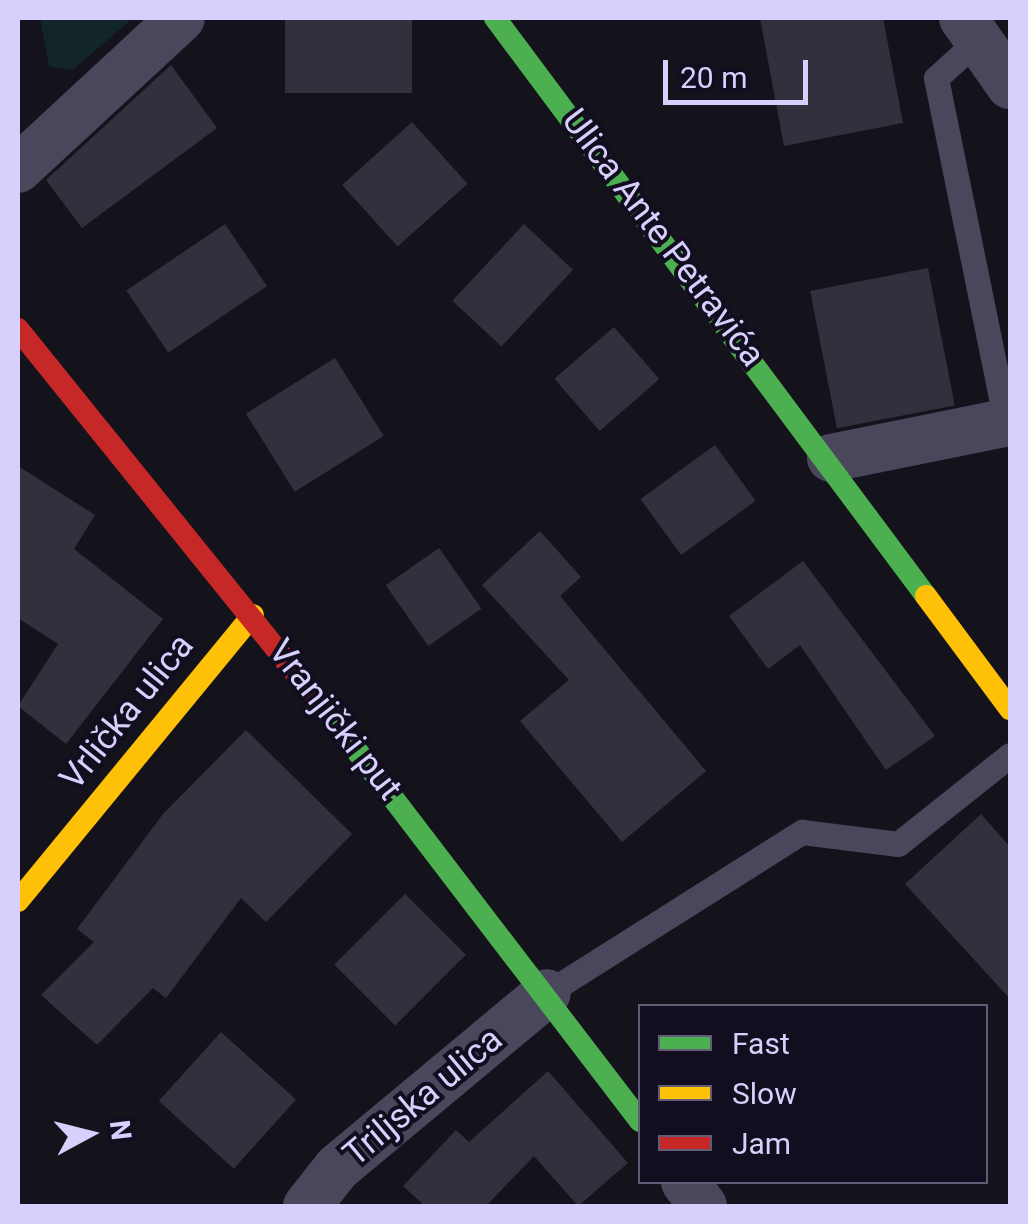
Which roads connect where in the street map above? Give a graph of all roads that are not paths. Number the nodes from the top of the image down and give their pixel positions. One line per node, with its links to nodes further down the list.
1 (181, 18): 5 (street)
2 (504, 19): 8 (street, Ulica Ante Petravića)
3 (971, 28): 4 (street); 7 (lane)
4 (1010, 85)
5 (18, 169)
6 (18, 329): 9 (street, Vranjički put)
7 (1008, 422): 8 (street)
8 (831, 458): 10 (street, Ulica Ante Petravića)
9 (253, 614): 12 (street, Vrlička ulica); 13 (street, Vranjički put)
10 (1010, 709)
11 (1010, 755): 13 (lane)
12 (18, 901)
13 (546, 994): 14 (street, Vranjički put); 16 (street, Triljska ulica)
14 (638, 1118)
15 (686, 1184): 17 (street)
16 (307, 1206)
17 (703, 1206)

